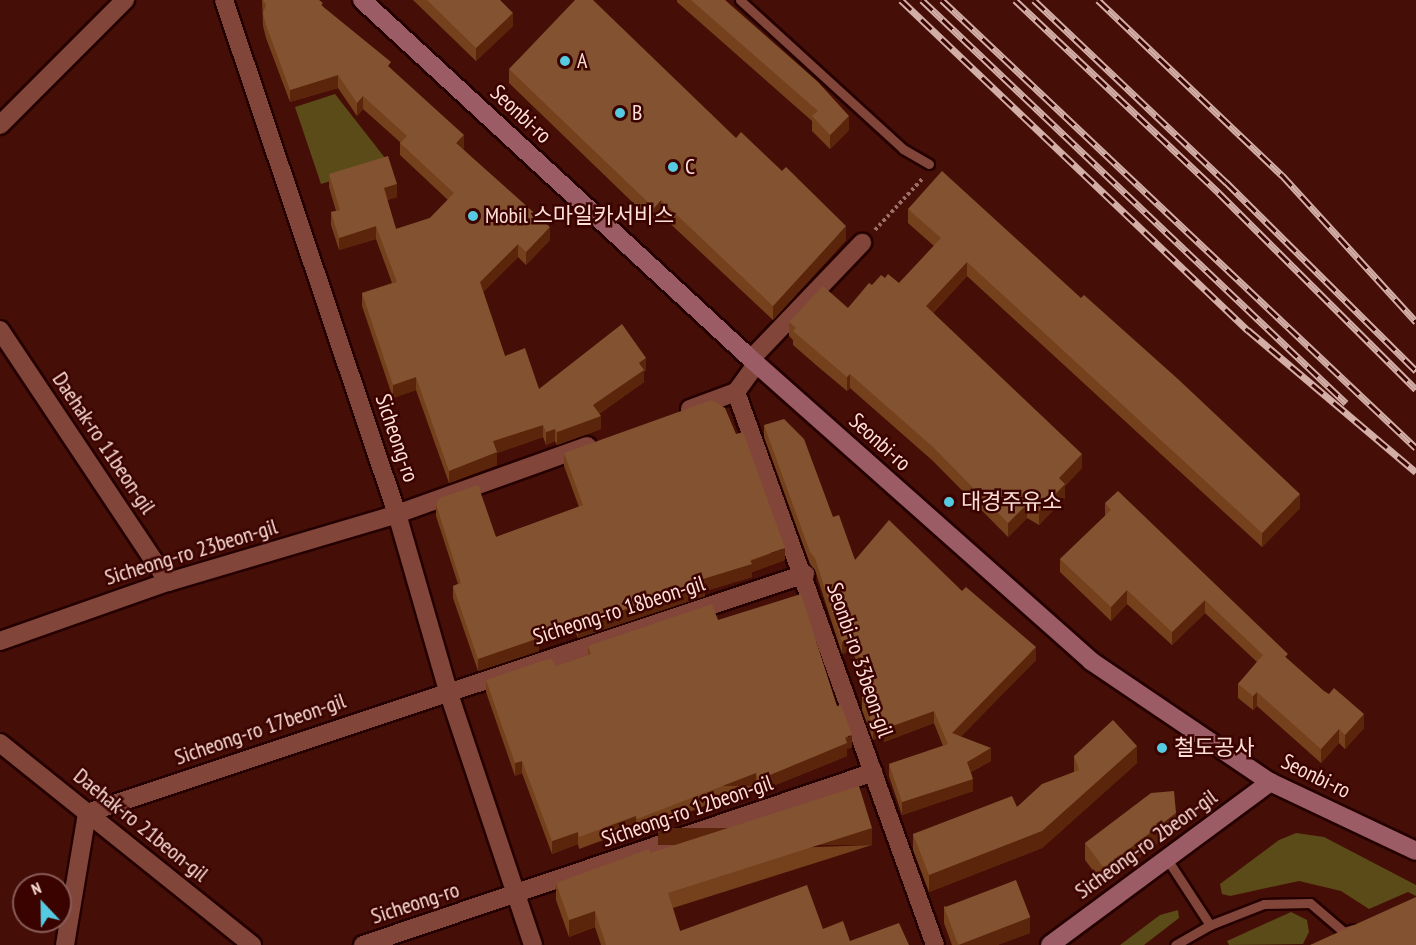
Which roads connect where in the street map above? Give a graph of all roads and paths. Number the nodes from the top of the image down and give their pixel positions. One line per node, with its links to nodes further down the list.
1 (125, 0): 5 (street)
2 (224, 0): 13 (street, Sicheong-ro)
3 (362, 0): 9 (main road, Seonbi-ro)
4 (740, 0): 6 (lane)
5 (0, 125)
6 (929, 164): 7 (path)
7 (862, 243): 9 (street)
8 (0, 330): 15 (street, Daehak-ro 11beon-gil)
9 (754, 361): 10 (street); 20 (main road, Seonbi-ro)
10 (736, 392): 11 (street); 14 (street, Seonbi-ro 33beon-gil)
11 (671, 416)
12 (605, 440): 13 (street, Sicheong-ro 23beon-gil)
13 (398, 514): 15 (street, Sicheong-ro 23beon-gil); 17 (street, Sicheong-ro)
14 (805, 574): 17 (street, Sicheong-ro 18beon-gil); 19 (street, Seonbi-ro 33beon-gil)
15 (168, 582): 16 (street, Sicheong-ro 23beon-gil)
16 (0, 641)
17 (448, 691): 21 (street, Sicheong-ro 17beon-gil); 24 (street, Sicheong-ro)
18 (0, 744): 21 (street, Daehak-ro 21beon-gil)
19 (874, 772): 24 (street, Sicheong-ro 12beon-gil); 33 (street, Seonbi-ro 33beon-gil)
20 (1270, 782): 22 (main road, Seonbi-ro); 23 (main road, Sicheong-ro 2beon-gil)
21 (87, 813): 29 (street); 30 (street, Daehak-ro 21beon-gil)
22 (1416, 851)
23 (1167, 859): 26 (lane); 34 (main road, Sicheong-ro 2beon-gil)
24 (516, 895): 31 (street, Sicheong-ro); 32 (street, Sicheong-ro)
25 (1365, 924): 27 (lane)
26 (1210, 925): 27 (lane); 35 (lane)
27 (1344, 932): 28 (lane)
28 (1338, 942)
29 (64, 945)
30 (252, 945)
31 (363, 945)
32 (533, 945)
33 (935, 945)
34 (1050, 945)
35 (1175, 945)

